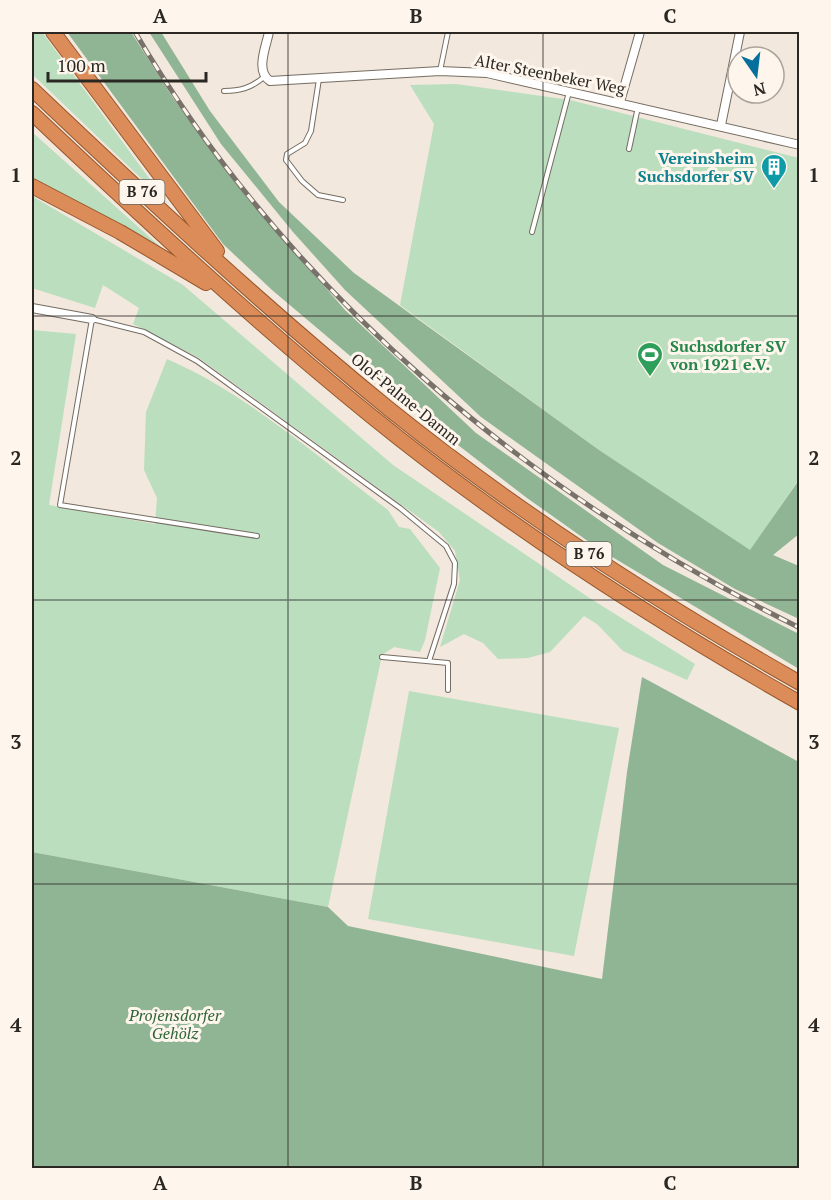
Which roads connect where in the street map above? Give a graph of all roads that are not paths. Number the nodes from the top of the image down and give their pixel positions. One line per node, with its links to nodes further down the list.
1 (54, 32): 21 (highway)
2 (269, 32): 7 (street)
3 (448, 32): 6 (lane)
4 (640, 32): 12 (street)
5 (740, 32): 15 (street)
6 (440, 71): 8 (street, Alter Steenbeker Weg); 11 (street, Alter Steenbeker Weg)
7 (264, 77): 8 (street, Alter Steenbeker Weg); 10 (lane)
8 (319, 78): 19 (lane)
9 (32, 89): 21 (highway, Olof-Palme-Damm / B 76)
10 (224, 91)
11 (569, 92): 12 (street, Alter Steenbeker Weg); 20 (lane)
12 (620, 102): 13 (street, Alter Steenbeker Weg)
13 (639, 106): 15 (street, Alter Steenbeker Weg); 17 (lane)
14 (32, 113): 22 (highway, Olof-Palme-Damm / B 76)
15 (721, 125): 16 (street, Alter Steenbeker Weg)
16 (800, 145)
17 (629, 149)
18 (32, 186): 22 (highway)
19 (343, 200)
20 (532, 232)
21 (253, 294): 28 (highway, Olof-Palme-Damm / B 76)
22 (238, 304): 30 (highway, Olof-Palme-Damm / B 76)
23 (32, 308): 24 (street)
24 (92, 319): 25 (lane); 27 (lane)
25 (257, 536)
26 (381, 657): 27 (lane)
27 (429, 661): 29 (lane)
28 (800, 683)
29 (448, 690)
30 (800, 703)

